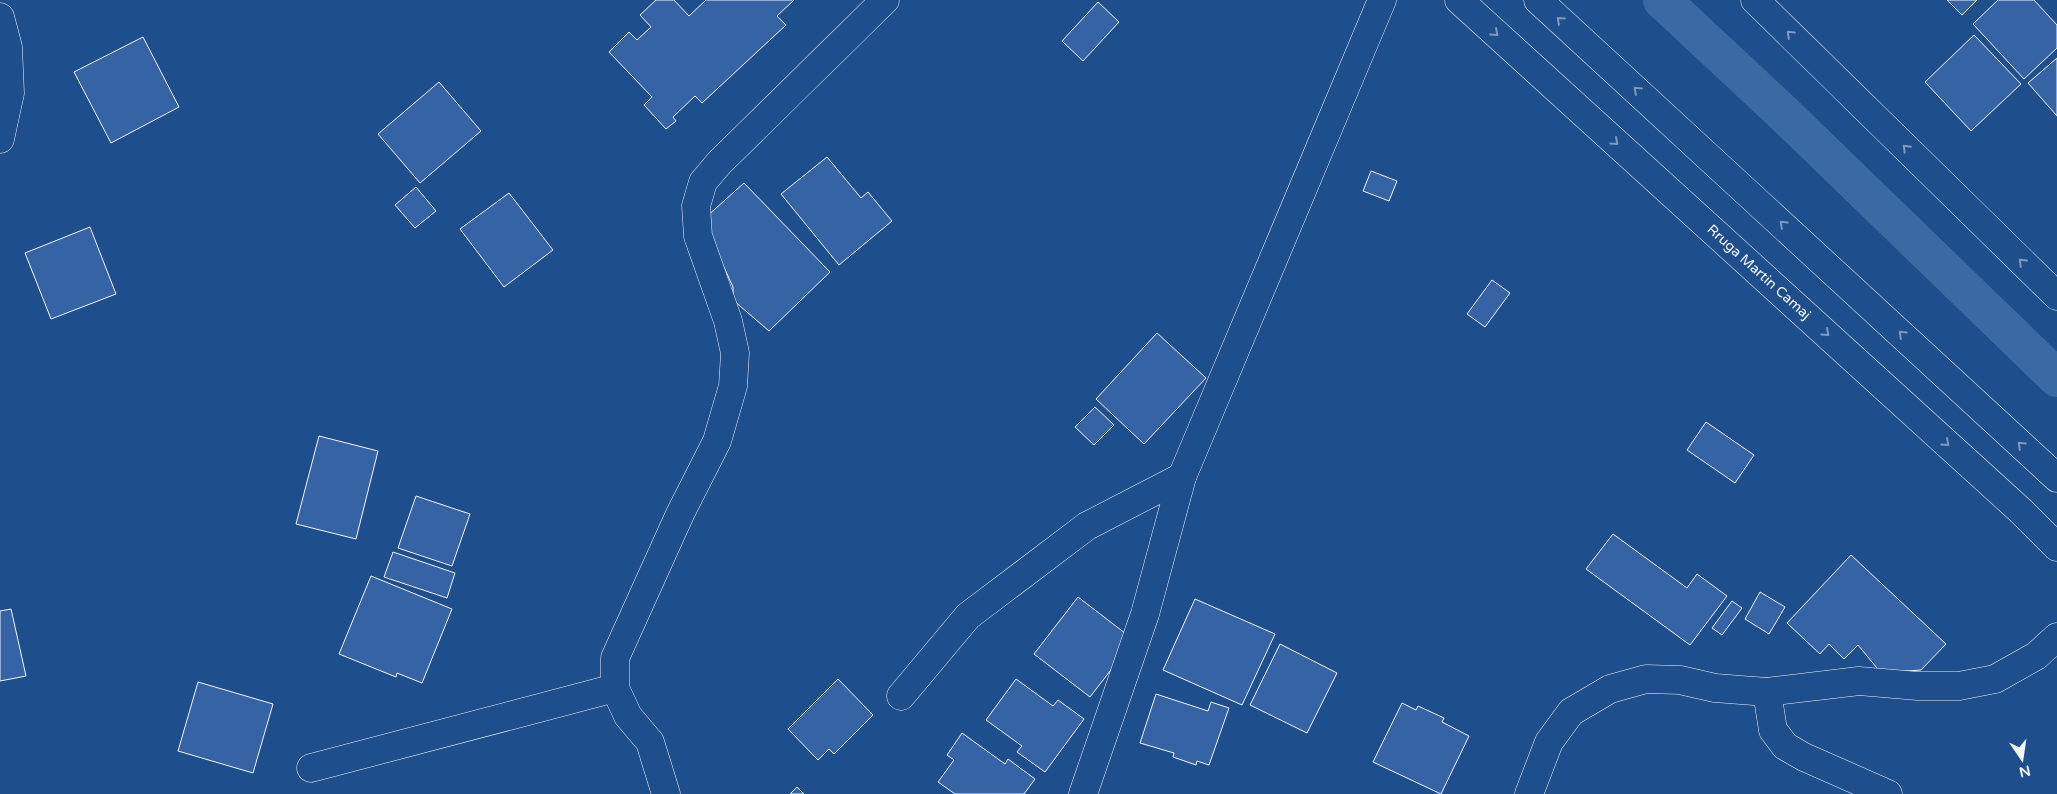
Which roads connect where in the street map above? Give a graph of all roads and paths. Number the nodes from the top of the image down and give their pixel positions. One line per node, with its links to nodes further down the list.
1 (885, 0): 13 (main road)
2 (1382, 0): 9 (main road)
3 (1458, 0): 11 (main road, Rruga Martin Camaj, one-way to 11)
4 (1538, 0): 10 (main road, one-way to 4)
5 (1756, 0): 8 (main road, one-way to 5)
6 (0, 17): 7 (main road)
7 (0, 139)
8 (2057, 296)
9 (1182, 477): 15 (main road); 18 (main road)
10 (2057, 478)
11 (2057, 547)
12 (2057, 637): 14 (main road)
13 (614, 688): 16 (main road); 17 (main road)
14 (1767, 692): 19 (main road); 20 (main road)
15 (902, 696)
16 (311, 768)
17 (666, 794)
18 (1083, 794)
19 (1529, 794)
20 (1888, 794)

